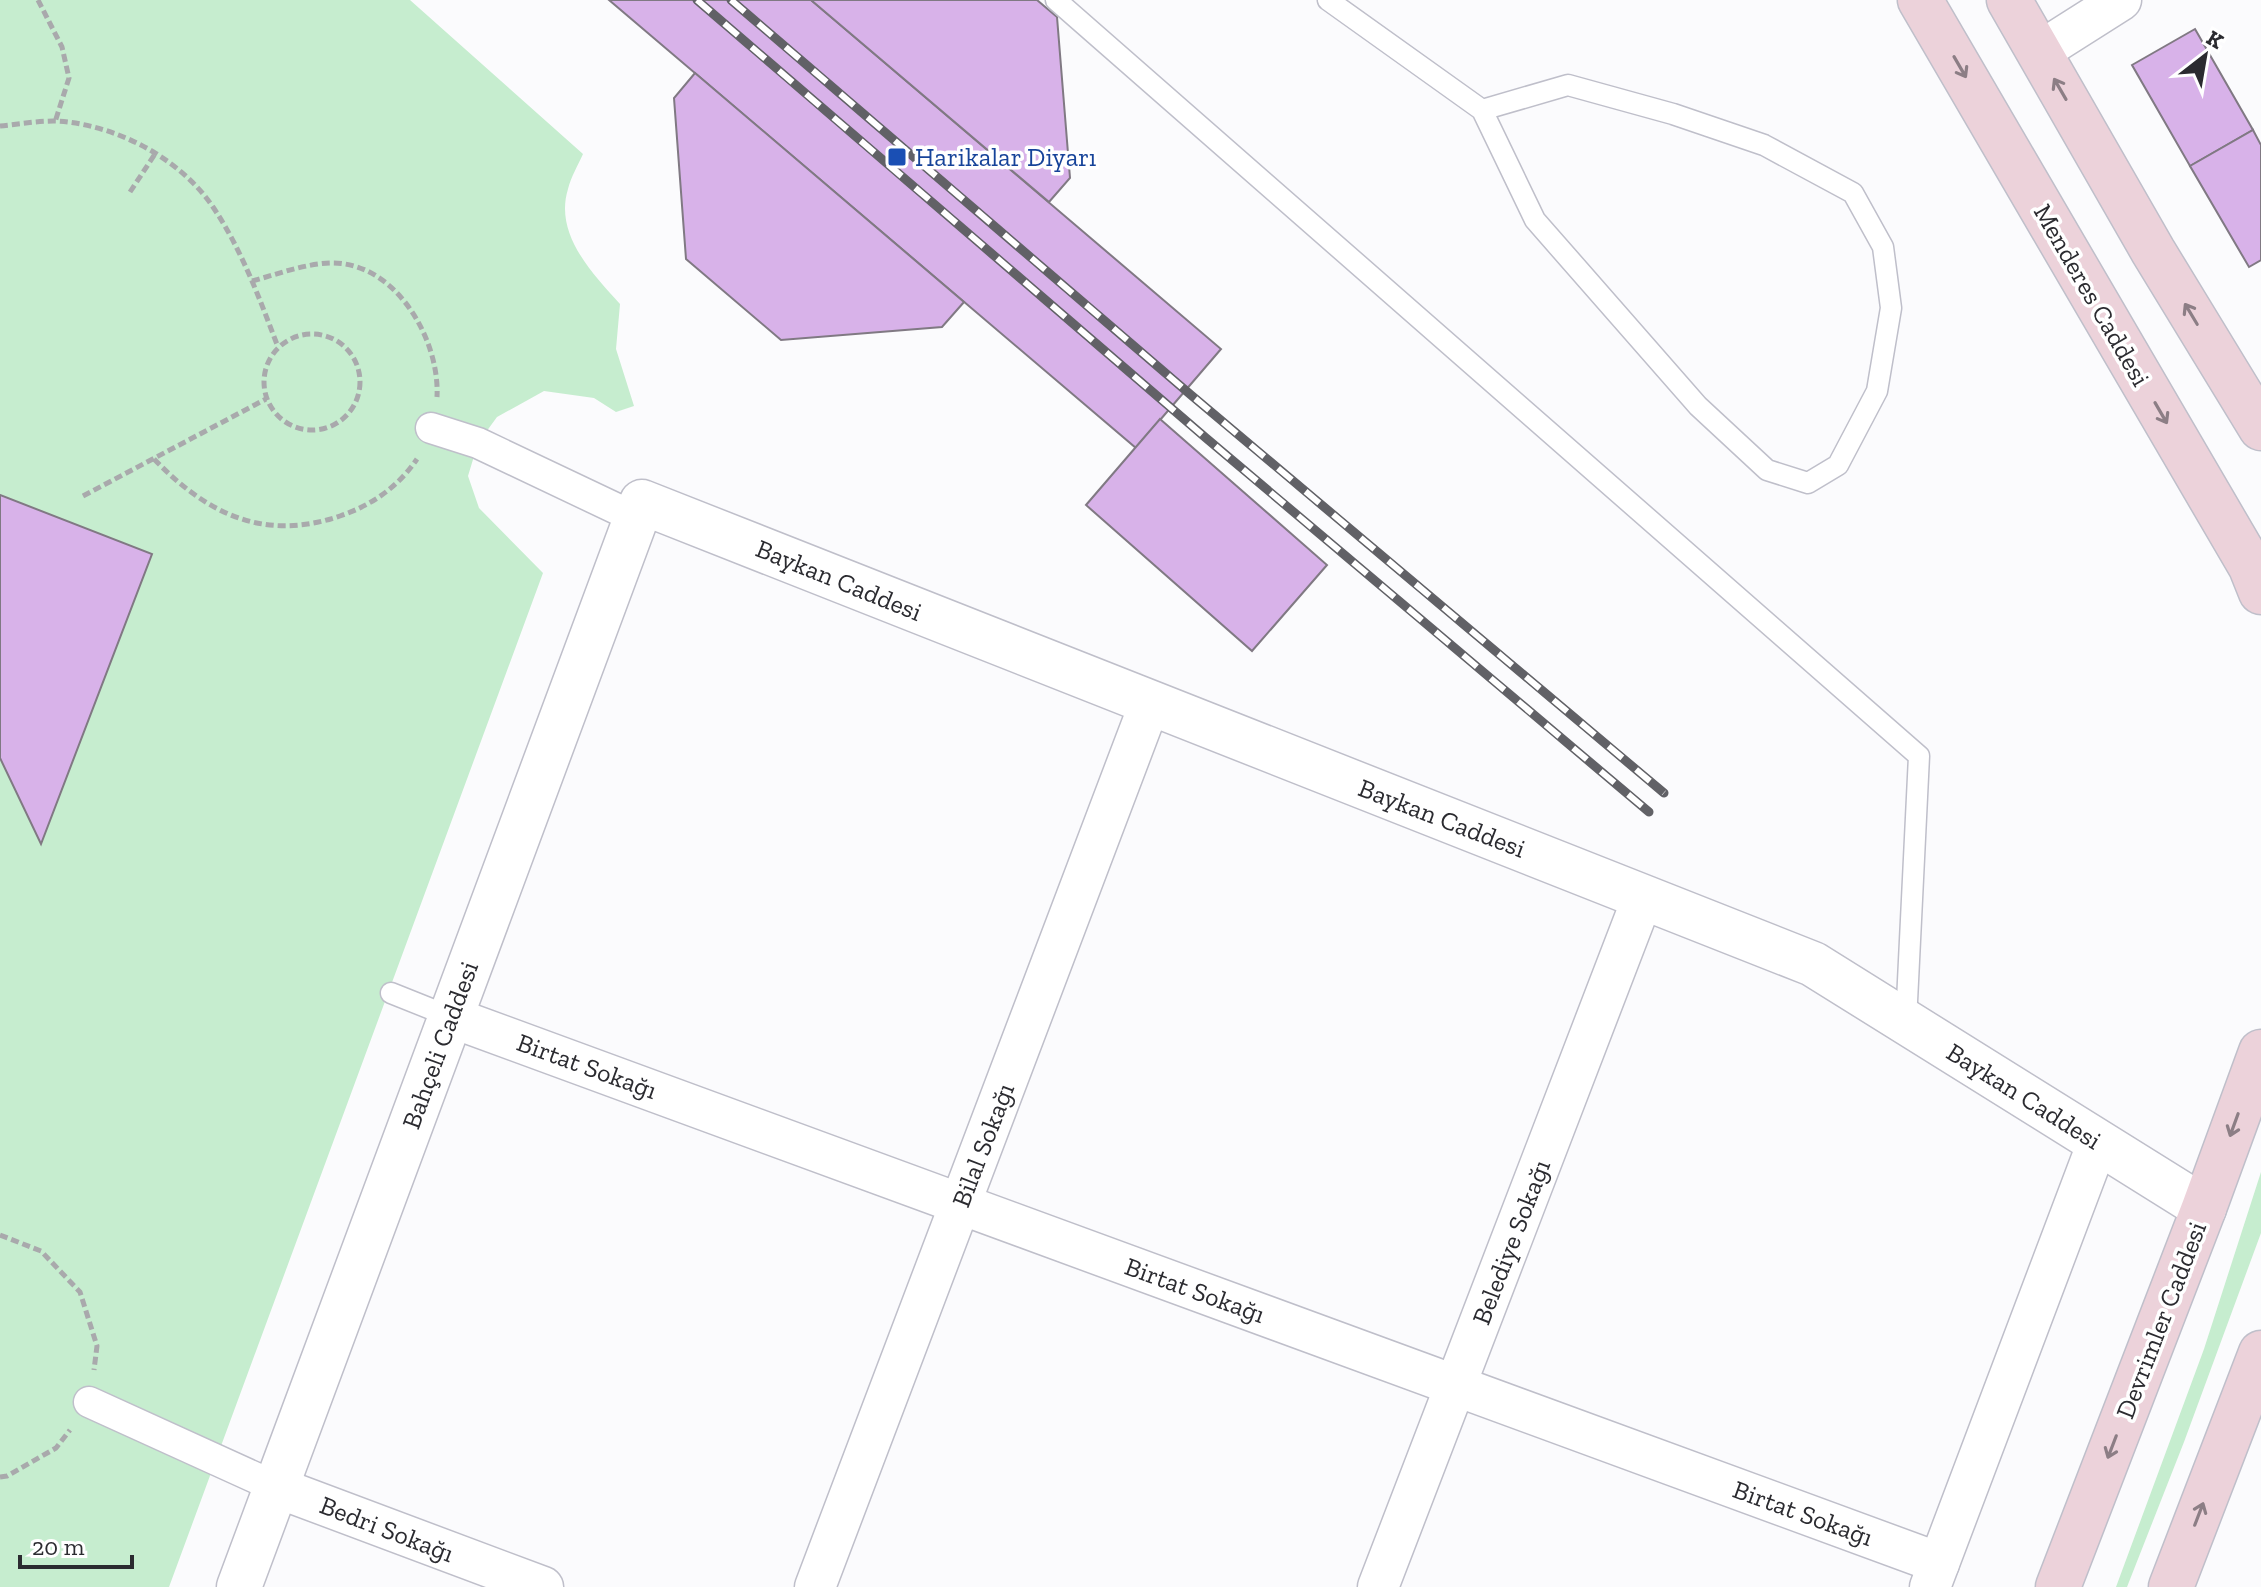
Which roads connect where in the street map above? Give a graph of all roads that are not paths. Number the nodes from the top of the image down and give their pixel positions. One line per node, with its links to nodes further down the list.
1 (1056, 0): 16 (lane)
2 (1328, 0): 7 (lane)
3 (1920, 0): 11 (main road, Menderes Caddesi, one-way to 11)
4 (2009, 0): 6 (main road)
5 (2121, 0): 6 (street)
6 (2039, 52): 9 (main road, one-way to 6)
7 (1482, 110): 7 (lane)
8 (431, 428): 10 (street)
9 (2261, 428)
10 (639, 510): 12 (street, Baykan Caddesi); 15 (street, Bahçeli Caddesi)
11 (2261, 592)
12 (1150, 703): 13 (street, Baykan Caddesi); 19 (street, Bilal Sokağı)
13 (1643, 897): 16 (street, Baykan Caddesi); 22 (street, Belediye Sokağı)
14 (391, 993): 15 (lane)
15 (451, 1017): 19 (street, Birtat Sokağı); 24 (street, Bahçeli Caddesi)
16 (1906, 1022): 18 (street, Baykan Caddesi)
17 (2261, 1052): 20 (main road, Devrimler Caddesi, one-way to 20)
18 (2098, 1142): 20 (street, Baykan Caddesi); 25 (street)
19 (960, 1204): 22 (street, Birtat Sokağı); 28 (street, Bilal Sokağı)
20 (2204, 1208): 30 (main road, Devrimler Caddesi, one-way to 30)
21 (2261, 1353): 31 (main road, one-way to 21)
22 (1456, 1385): 25 (street, Birtat Sokağı); 29 (street, Belediye Sokağı)
23 (89, 1402): 24 (street)
24 (276, 1487): 26 (street, Bahçeli Caddesi); 27 (street, Bedri Sokağı)
25 (1934, 1575)
26 (239, 1587)
27 (543, 1587)
28 (815, 1587)
29 (1378, 1587)
30 (2058, 1587)
31 (2171, 1587)

